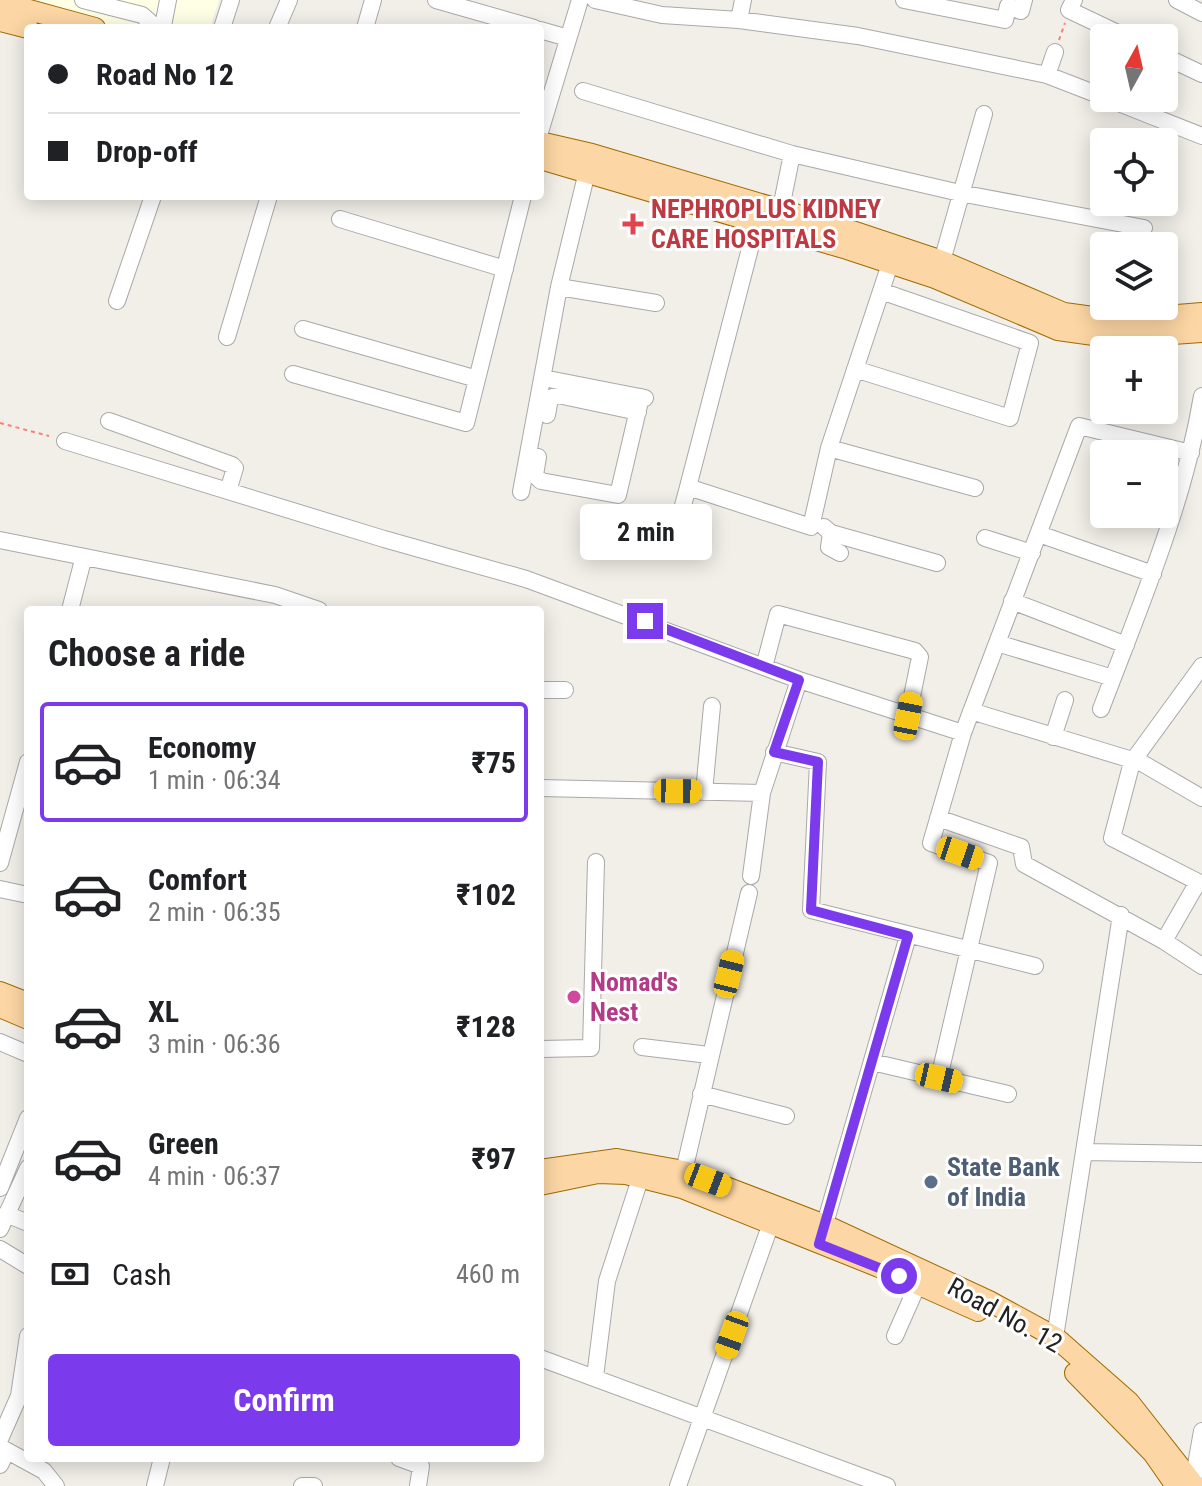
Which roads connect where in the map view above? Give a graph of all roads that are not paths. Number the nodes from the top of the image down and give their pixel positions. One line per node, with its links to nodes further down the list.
1 (83, 0): 14 (street)
2 (168, 0): 14 (street)
3 (231, 0): 20 (street)
4 (289, 0): 21 (street)
5 (373, 0): 22 (street)
6 (436, 0): 23 (street)
7 (580, 0): 27 (street)
8 (595, 0): 17 (street)
9 (743, 0): 17 (street)
10 (904, 0): 11 (street)
11 (1024, 0)
12 (1177, 0): 16 (street)
13 (0, 2): 19 (main road)
14 (107, 3)
15 (1072, 5): 24 (street)
16 (1202, 13)
17 (739, 20): 31 (street)
18 (0, 21): 25 (main road)
19 (80, 24)
20 (223, 24)
21 (279, 24)
22 (366, 24)
23 (520, 24)
24 (1104, 24)
25 (24, 27)
26 (544, 31): 27 (street)
27 (568, 38): 32 (street)
28 (1055, 52): 31 (street)
29 (1178, 63): 30 (street)
30 (1202, 74)
31 (1047, 75): 34 (street)
32 (547, 86)
33 (583, 91): 39 (street)
34 (1090, 92)
35 (1141, 112): 37 (street)
36 (984, 114): 42 (street)
37 (1202, 136)
38 (544, 143): 46 (main road)
39 (792, 154): 42 (street); 46 (street)
40 (544, 160): 41 (main road)
41 (587, 172): 46 (main road); 52 (street)
42 (960, 193): 48 (street); 50 (street)
43 (152, 200): 54 (street)
44 (268, 200): 59 (street)
45 (522, 200): 51 (street)
46 (767, 211): 49 (main road); 71 (street)
47 (340, 219): 51 (street)
48 (1144, 228)
49 (893, 254): 50 (main road); 53 (street); 58 (main road)
50 (942, 261): 56 (main road)
51 (505, 269): 63 (street)
52 (559, 287): 55 (street); 62 (street)
53 (881, 291): 60 (street); 60 (street)
54 (117, 301)
55 (656, 303)
56 (1202, 313)
57 (303, 329): 63 (street)
58 (1202, 332)
59 (227, 337)
60 (855, 369): 70 (street)
61 (293, 374): 63 (street)
62 (543, 378): 65 (street); 66 (street)
63 (477, 379)
64 (1202, 396): 69 (street)
65 (641, 402): 66 (street); 66 (street)
66 (542, 414): 74 (street)
67 (109, 421): 73 (street)
68 (65, 441): 73 (street)
69 (1196, 447): 78 (street); 85 (street)
70 (829, 448): 72 (street); 76 (street)
71 (688, 487): 75 (street); 76 (street)
72 (975, 488)
73 (228, 491): 92 (street)
74 (521, 492)
75 (678, 524)
76 (811, 527): 77 (street)
77 (831, 533): 81 (street); 84 (street)
78 (1039, 534): 82 (street); 85 (street)
79 (985, 538): 82 (street)
80 (0, 540): 83 (street)
81 (840, 553)
82 (1032, 553): 86 (street)
83 (83, 560): 87 (street); 88 (street)
84 (937, 563)
85 (1153, 574): 90 (street)
86 (1012, 601): 89 (street); 90 (street)
87 (273, 603)
88 (71, 606)
89 (997, 643): 93 (street); 100 (street)
90 (1126, 645): 93 (street)
91 (1202, 666): 105 (street)
92 (764, 667): 94 (street); 101 (street)
93 (1113, 678): 99 (street)
94 (799, 680): 101 (street); 104 (street)
95 (544, 690): 96 (street)
96 (565, 690)
97 (1065, 700): 103 (street)
98 (712, 706): 108 (street)
99 (1101, 709)
100 (971, 711): 102 (street); 103 (street)
101 (908, 716): 102 (street)
102 (963, 733): 111 (street)
103 (1053, 737): 105 (street)
104 (774, 752): 109 (street); 118 (street)
105 (1132, 762): 110 (street); 114 (street)
106 (24, 780): 113 (street)
107 (544, 788): 108 (street)
108 (704, 792): 109 (street)
109 (762, 793): 131 (street)
110 (1202, 798)
111 (938, 818): 117 (street); 120 (street)
112 (596, 862): 129 (street)
113 (0, 863)
114 (1200, 883): 119 (street)
115 (0, 889): 116 (street)
116 (24, 894)
117 (1121, 915): 119 (street); 138 (street)
118 (908, 936): 120 (street); 132 (street)
119 (1164, 941): 122 (street)
120 (966, 951): 121 (street); 133 (street)
121 (1035, 966)
122 (1202, 966)
123 (0, 992): 124 (main road)
124 (24, 1001)
125 (0, 1007): 126 (main road)
126 (24, 1017)
127 (0, 1042): 130 (street)
128 (642, 1047): 131 (street)
129 (544, 1049)
130 (24, 1052)
131 (709, 1055): 134 (street)
132 (872, 1062): 133 (street); 149 (street)
133 (939, 1078): 135 (street)
134 (701, 1094): 136 (street); 141 (street)
135 (1008, 1094)
136 (786, 1116)
137 (24, 1128): 145 (street)
138 (1084, 1152): 139 (street); 154 (street)
139 (1202, 1154)
140 (544, 1169): 141 (main road, Road No. 12)
141 (684, 1171): 149 (main road, Road No. 12)
142 (24, 1176): 146 (street)
143 (641, 1176): 144 (main road); 148 (main road); 157 (street)
144 (544, 1184)
145 (0, 1188)
146 (3, 1221): 147 (street)
147 (24, 1223)
148 (770, 1226): 149 (main road); 158 (street)
149 (822, 1235): 152 (main road); 154 (main road, Road No. 12)
150 (0, 1249): 151 (street)
151 (24, 1264)
152 (918, 1284): 153 (street); 166 (main road)
153 (895, 1336)
154 (1055, 1337): 166 (main road, Road No. 12)
155 (544, 1359): 157 (street)
156 (24, 1363): 160 (street)
157 (595, 1377): 158 (street)
158 (703, 1417): 165 (street); 172 (street)
159 (1201, 1442): 166 (street)
160 (2, 1451): 161 (street)
161 (24, 1461)
162 (25, 1462): 167 (street)
163 (161, 1462): 168 (street)
164 (410, 1462): 171 (street)
165 (847, 1478): 173 (street)
166 (1188, 1485)
167 (56, 1486)
168 (155, 1486)
169 (302, 1486): 170 (street)
170 (314, 1486)
171 (418, 1486)
172 (678, 1486)
173 (887, 1486)

